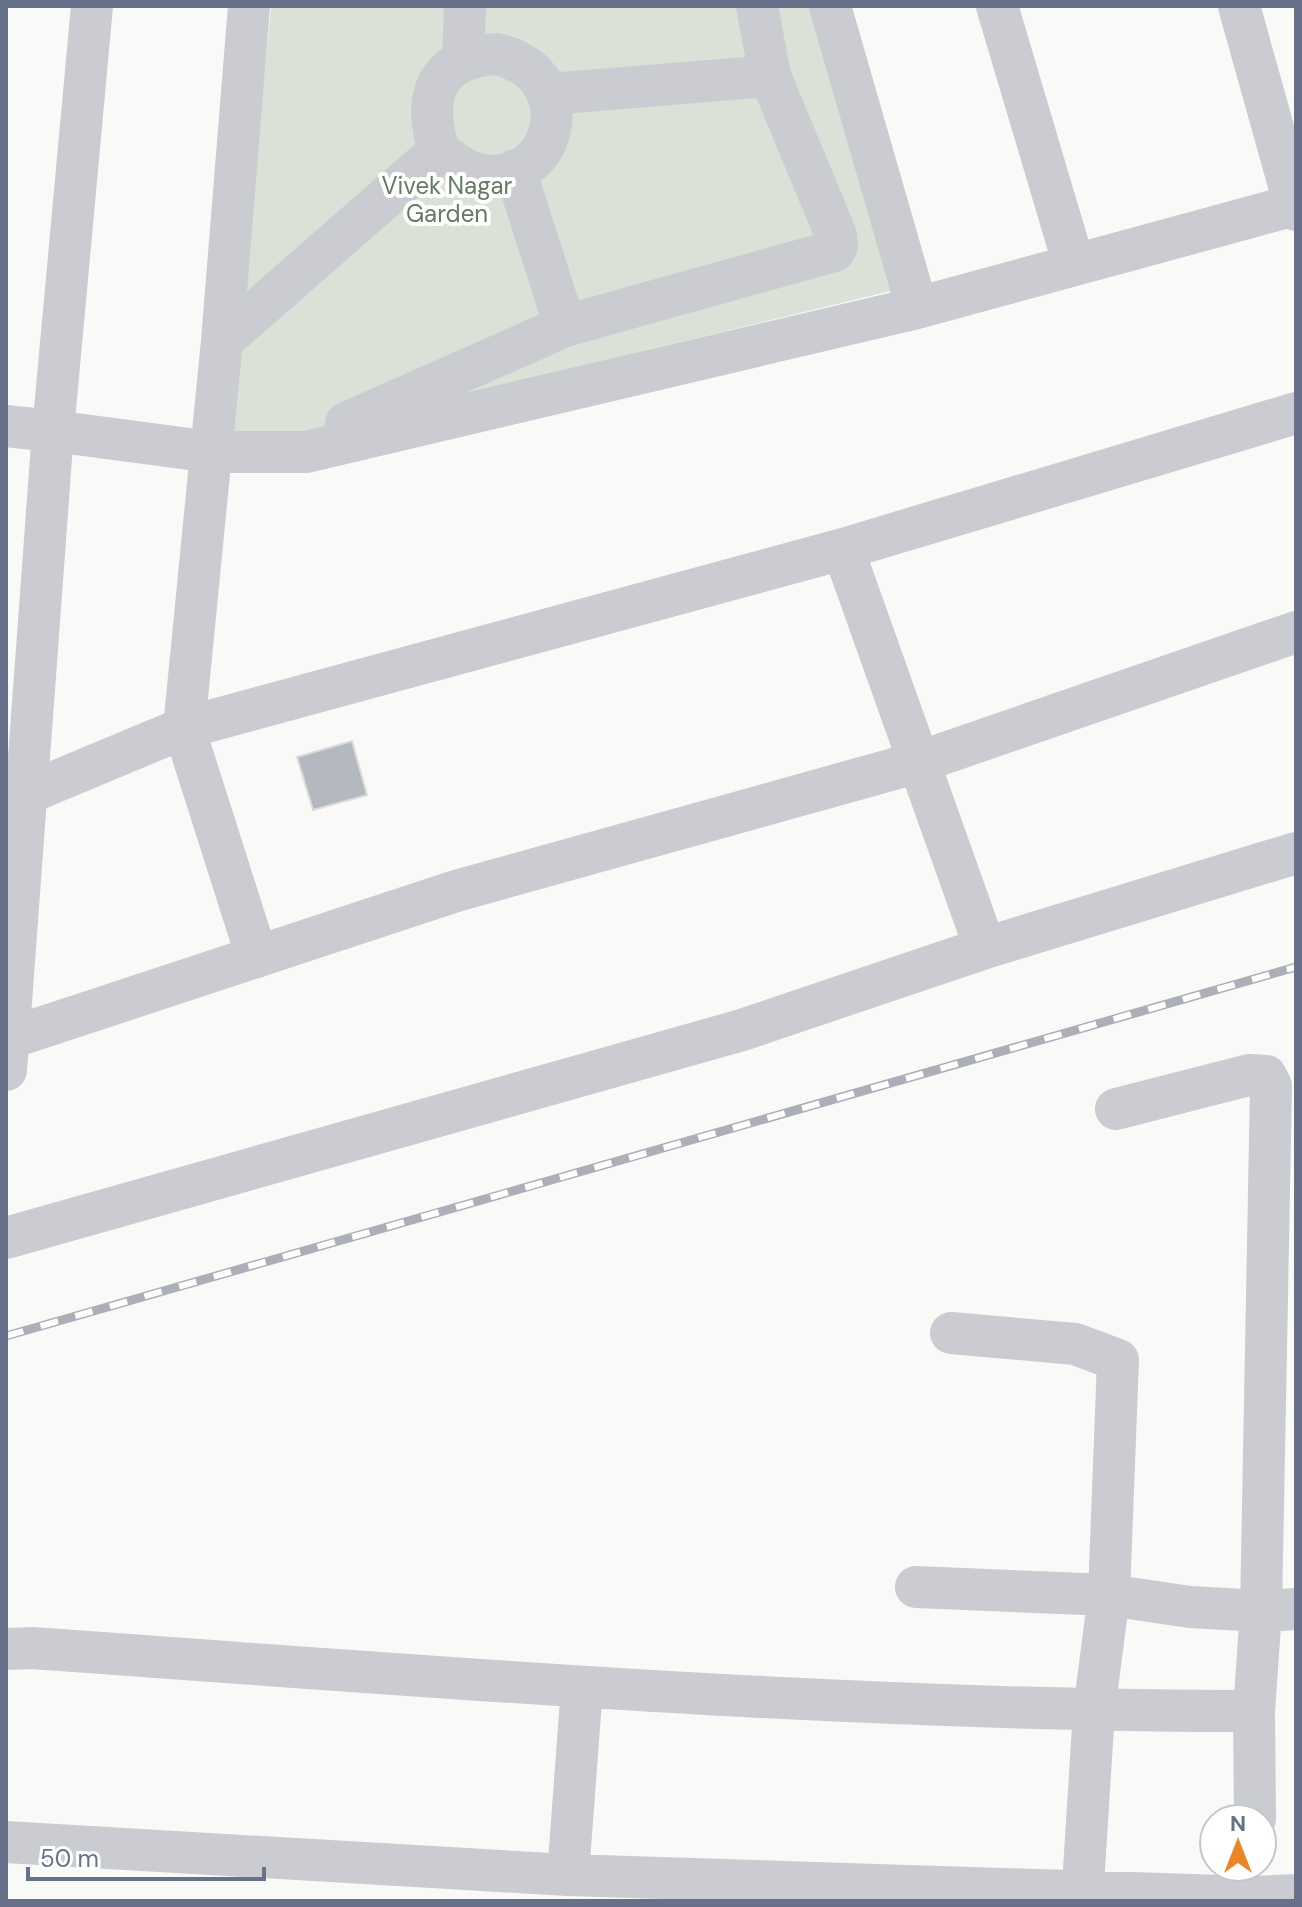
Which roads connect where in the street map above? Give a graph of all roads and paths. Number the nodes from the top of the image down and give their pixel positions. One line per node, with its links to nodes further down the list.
1 (92, 6): 20 (street)
2 (249, 6): 17 (street)
3 (465, 6): 8 (street)
4 (757, 6): 9 (street)
5 (830, 6): 15 (street)
6 (997, 6): 14 (street)
7 (1239, 6): 13 (street)
8 (463, 60): 10 (street); 11 (street)
9 (770, 76): 10 (street); 16 (street)
10 (549, 94): 12 (street)
11 (439, 151): 12 (street); 17 (street)
12 (515, 170): 16 (street)
13 (1295, 208): 14 (street)
14 (1074, 265): 15 (street)
15 (917, 308): 22 (street)
16 (565, 326): 22 (street)
17 (222, 341): 21 (street)
18 (1296, 413): 23 (street)
19 (6, 426): 20 (street)
20 (53, 431): 21 (street); 27 (street)
21 (212, 452): 22 (street); 25 (street)
22 (279, 452)
23 (843, 549): 25 (street); 26 (street)
24 (1296, 632): 26 (street)
25 (184, 728): 27 (street); 30 (street)
26 (919, 762): 29 (street); 30 (street)
27 (28, 793): 31 (street)
28 (1296, 853): 29 (street)
29 (985, 948): 33 (street)
30 (257, 957): 31 (street)
31 (8, 1054)
32 (1116, 1109): 37 (street)
33 (6, 1238)
34 (951, 1333): 36 (street)
35 (916, 1587): 36 (street)
36 (1109, 1595): 37 (street); 40 (street)
37 (1278, 1610): 41 (street)
38 (6, 1649): 39 (street)
39 (582, 1687): 40 (street); 44 (street)
40 (1094, 1711): 41 (street); 46 (street)
41 (1254, 1711): 42 (street)
42 (1255, 1803)
43 (6, 1842): 44 (street)
44 (568, 1875): 46 (street)
45 (1265, 1890): 46 (street)
46 (1082, 1896)

